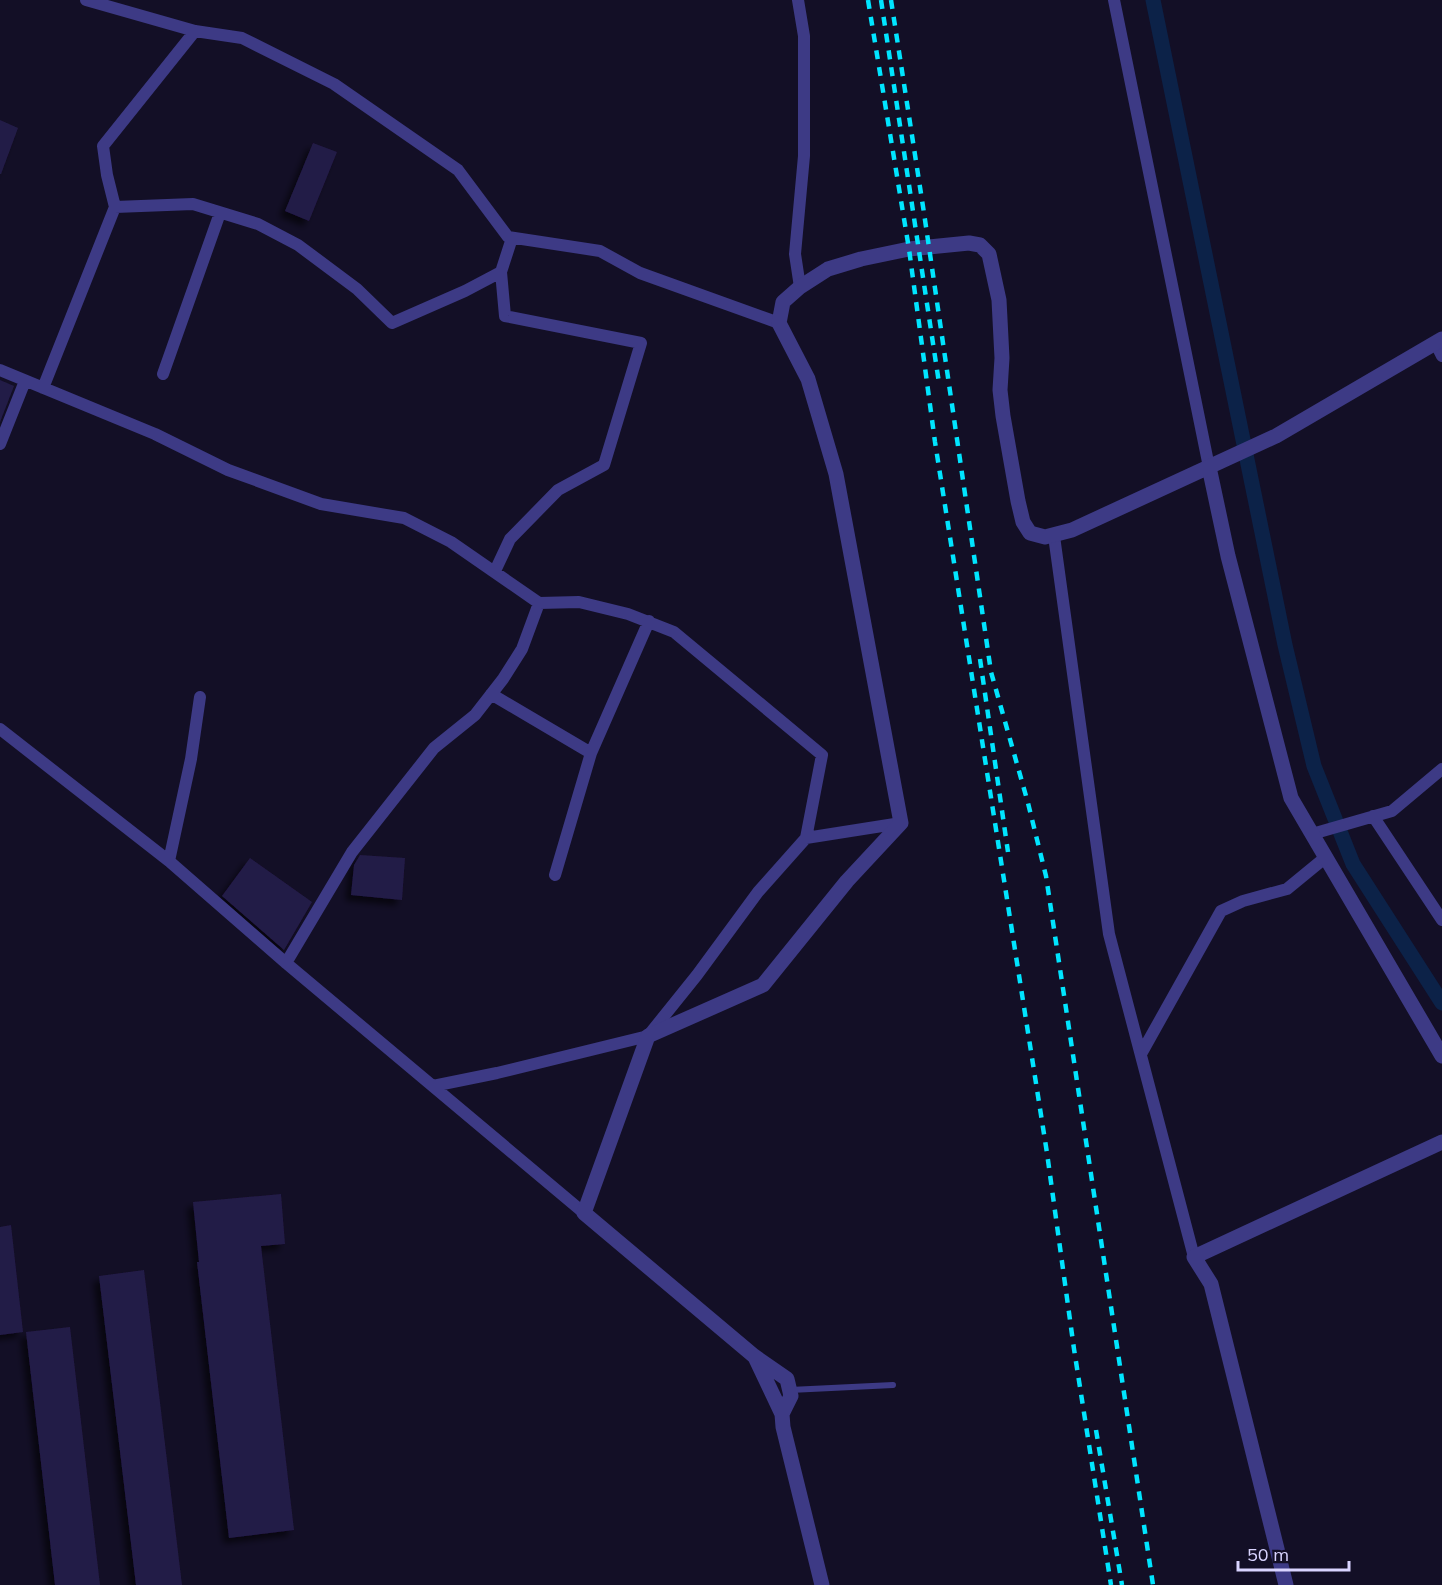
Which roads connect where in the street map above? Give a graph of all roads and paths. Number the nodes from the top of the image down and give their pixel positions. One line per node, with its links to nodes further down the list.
1 (86, 0): 4 (street)
2 (798, 0): 9 (street)
3 (1114, 0): 17 (street)
4 (195, 32): 5 (street); 7 (street)
5 (115, 207): 6 (street); 15 (street)
6 (220, 213): 8 (street); 13 (street)
7 (512, 238): 8 (street); 10 (street)
8 (501, 272): 19 (street)
9 (800, 287): 10 (street); 18 (street)
10 (779, 323): 28 (street)
11 (1440, 346): 17 (street)
12 (0, 370): 14 (street)
13 (163, 374)
14 (25, 381): 15 (street); 16 (street)
15 (43, 388): 19 (street)
16 (0, 444)
17 (1209, 467): 18 (street); 29 (street)
18 (1054, 536): 37 (street)
19 (495, 570): 20 (street)
20 (539, 603): 21 (street); 22 (street)
21 (649, 621): 25 (street); 30 (street)
22 (491, 694): 25 (street); 35 (street)
23 (200, 697): 32 (street)
24 (0, 729): 32 (street)
25 (591, 753): 33 (street)
26 (1442, 769): 27 (street)
27 (1371, 817): 29 (street); 34 (street)
28 (901, 824): 30 (street); 36 (street)
29 (1313, 834): 31 (street)
30 (807, 838): 36 (street)
31 (1326, 857): 37 (street); 38 (street)
32 (169, 861): 35 (street)
33 (555, 876)
34 (1442, 920)
35 (286, 963): 39 (street)
36 (648, 1036): 39 (street); 41 (street)
37 (1141, 1054): 42 (street)
38 (1442, 1056)
39 (433, 1086): 41 (street)
40 (1442, 1142): 42 (street)
41 (584, 1213): 43 (street)
42 (1194, 1257): 48 (street)
43 (754, 1356): 45 (street); 46 (street)
44 (893, 1385): 45 (lane)
45 (790, 1390): 46 (street)
46 (782, 1414): 47 (street)
47 (822, 1585)
48 (1286, 1585)

